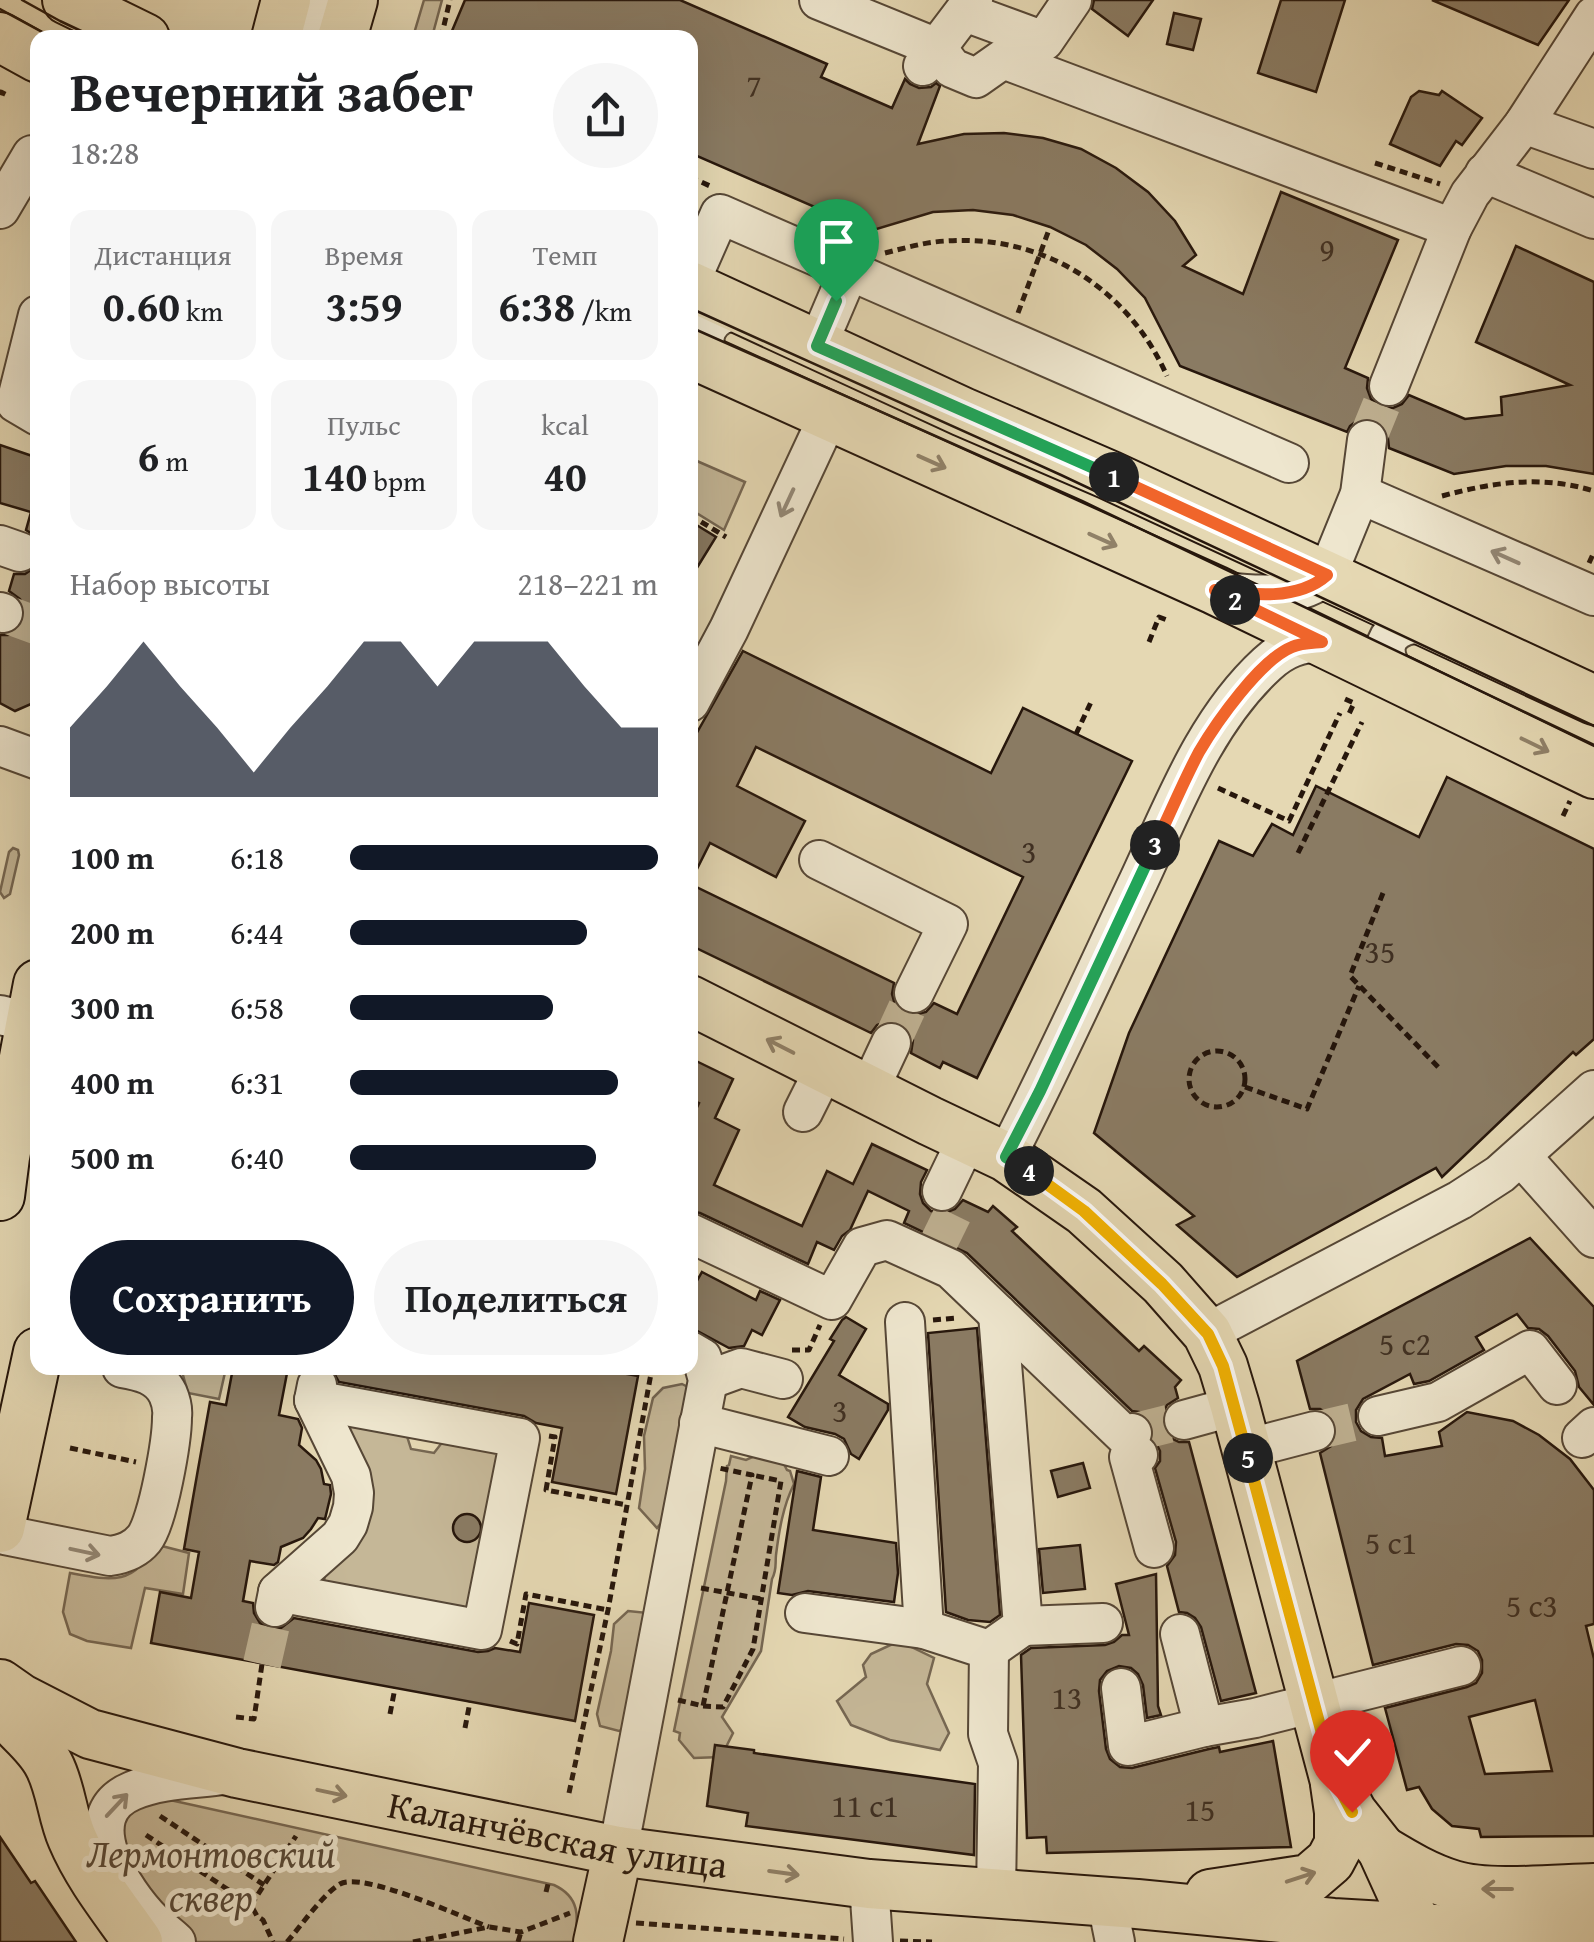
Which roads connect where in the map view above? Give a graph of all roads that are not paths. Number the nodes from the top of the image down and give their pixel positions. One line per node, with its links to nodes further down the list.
1 (68, 0): 8 (main road)
2 (290, 0): 3 (street); 9 (main road)
3 (352, 0): 10 (main road)
4 (819, 0): 13 (street)
5 (1072, 0): 6 (street)
6 (969, 6): 13 (street)
7 (1594, 16): 15 (street)
8 (129, 30)
9 (279, 30)
10 (344, 30)
11 (853, 35): 13 (street)
12 (0, 37): 14 (main road)
13 (937, 48): 21 (street)
14 (30, 54)
15 (1524, 124): 16 (street); 18 (street)
16 (1588, 150)
17 (30, 158): 19 (street)
18 (1485, 173): 20 (street); 21 (street)
19 (0, 209)
20 (1594, 219)
21 (1452, 228): 29 (street)
22 (698, 265): 23 (street)
23 (850, 271): 26 (street); 33 (street)
24 (698, 288): 25 (main road)
25 (746, 313): 26 (main road); 28 (street)
26 (817, 346): 35 (main road)
27 (30, 347): 30 (street)
28 (707, 360): 31 (main road)
29 (1388, 386)
30 (30, 411)
31 (828, 415): 36 (main road, one-way to 36); 41 (street, one-way to 41)
32 (1367, 440): 34 (street)
33 (1289, 463)
34 (1360, 494): 35 (street); 37 (street, one-way to 34)
35 (1327, 575): 36 (street); 38 (main road)
36 (1215, 590): 39 (main road)
37 (1594, 596)
38 (1430, 624): 40 (street); 42 (main road)
39 (1322, 642): 40 (main road); 55 (street)
40 (1400, 679): 45 (main road, one-way to 45)
41 (698, 687)
42 (1594, 700)
43 (0, 746): 44 (street)
44 (30, 757)
45 (1582, 786)
46 (819, 860): 47 (street)
47 (914, 993)
48 (698, 1004): 51 (main road, one-way to 48)
49 (23, 1007): 57 (main road)
50 (891, 1043): 52 (street)
51 (825, 1068): 52 (main road); 54 (street)
52 (869, 1090): 55 (main road)
53 (1589, 1104): 56 (street)
54 (803, 1112)
55 (986, 1147): 58 (street); 63 (main road)
56 (1520, 1156): 60 (street); 63 (street)
57 (2, 1174)
58 (951, 1195)
59 (698, 1237): 61 (street)
60 (1594, 1238)
61 (998, 1314): 77 (street); 82 (street)
62 (905, 1322): 80 (street)
63 (1208, 1334): 72 (main road)
64 (699, 1366): 67 (street); 71 (street)
65 (33, 1375): 76 (main road)
66 (150, 1375): 76 (street, one-way to 66)
67 (784, 1379)
68 (1557, 1386): 70 (street)
69 (316, 1391): 69 (street)
70 (1378, 1416)
71 (699, 1424): 75 (street); 91 (street)
72 (1241, 1428): 73 (street); 74 (street); 85 (main road)
73 (1186, 1430)
74 (1315, 1431)
75 (829, 1456)
76 (0, 1531)
77 (1154, 1548)
78 (805, 1613): 80 (street)
79 (1103, 1624): 82 (street)
80 (924, 1629): 82 (street)
81 (1180, 1634): 87 (street)
82 (1008, 1636): 94 (street)
83 (1461, 1666): 85 (street)
84 (1121, 1688): 87 (street)
85 (1312, 1704): 87 (street); 89 (main road)
86 (2, 1706): 88 (main road, Каланчёвская улица); 100 (main road)
87 (1204, 1727)
88 (237, 1773): 91 (main road, Каланчёвская улица, one-way to 91); 101 (street, one-way to 88)
89 (1334, 1778): 90 (main road); 95 (main road, Каланчёвская улица, one-way to 89)
90 (1382, 1850): 93 (main road, one-way to 90); 98 (main road)
91 (618, 1851): 92 (main road, Каланчёвская улица, one-way to 92); 96 (main road)
92 (869, 1884): 94 (main road, Каланчёвская улица); 99 (street)
93 (1594, 1888)
94 (1007, 1895): 95 (main road, Каланчёвская улица)
95 (1120, 1916): 98 (main road, Каланчёвская улица)
96 (599, 1926)
97 (1594, 1933): 98 (main road, Каланчёвская улица)
98 (1421, 1936)
99 (872, 1941)
100 (138, 1942)
101 (176, 1942)

